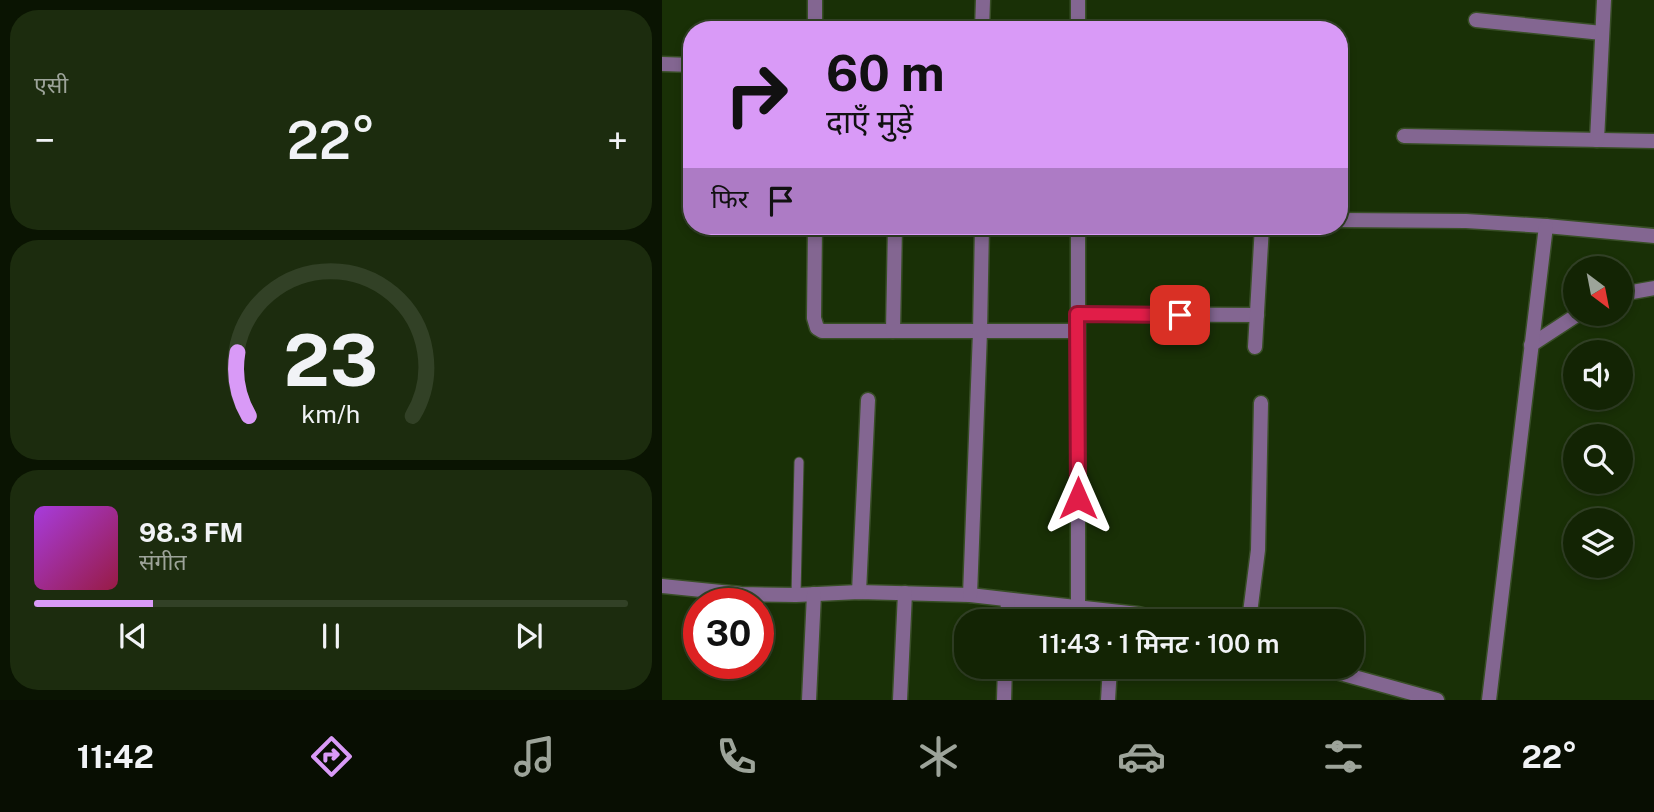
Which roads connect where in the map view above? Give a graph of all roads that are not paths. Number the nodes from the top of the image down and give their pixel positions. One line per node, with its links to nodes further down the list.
1 (815, 0): 6 (street)
2 (983, 0): 7 (street)
3 (1078, 0): 8 (street)
4 (1604, 0): 9 (street)
5 (1476, 20): 9 (street)
6 (815, 21)
7 (982, 21)
8 (1078, 21)
9 (1602, 33): 13 (street)
10 (662, 64): 11 (street)
11 (683, 65)
12 (1404, 136): 13 (street)
13 (1597, 140): 14 (street)
14 (1654, 141)
15 (1348, 220): 16 (street)
16 (1546, 226): 22 (street); 31 (street)
17 (815, 235): 28 (street)
18 (895, 235): 28 (street)
19 (982, 235): 30 (street)
20 (1078, 235): 25 (street)
21 (1261, 235): 26 (street)
22 (1654, 236)
23 (1654, 288): 24 (street)
24 (1633, 292)
25 (1077, 314): 26 (street); 29 (street)
26 (1257, 315): 32 (street)
27 (1563, 324): 31 (street)
28 (893, 331): 30 (street)
29 (1077, 331): 30 (street); 44 (street)
30 (980, 332): 41 (street)
31 (1531, 345): 54 (street)
32 (1255, 347)
33 (868, 400): 37 (street)
34 (1261, 403): 45 (street)
35 (798, 462): 40 (lane)
36 (662, 586): 40 (street)
37 (859, 592): 38 (street); 39 (street)
38 (905, 593): 41 (street); 51 (street)
39 (814, 594): 40 (street); 50 (street)
40 (796, 595)
41 (970, 595): 42 (street)
42 (1007, 600): 43 (street); 44 (street)
43 (1007, 609)
44 (1078, 609)
45 (1251, 609)
46 (1005, 679): 52 (street)
47 (1109, 679): 53 (street)
48 (1360, 679): 49 (street)
49 (1430, 699)
50 (808, 700)
51 (900, 700)
52 (1004, 700)
53 (1108, 700)
54 (1489, 700)

